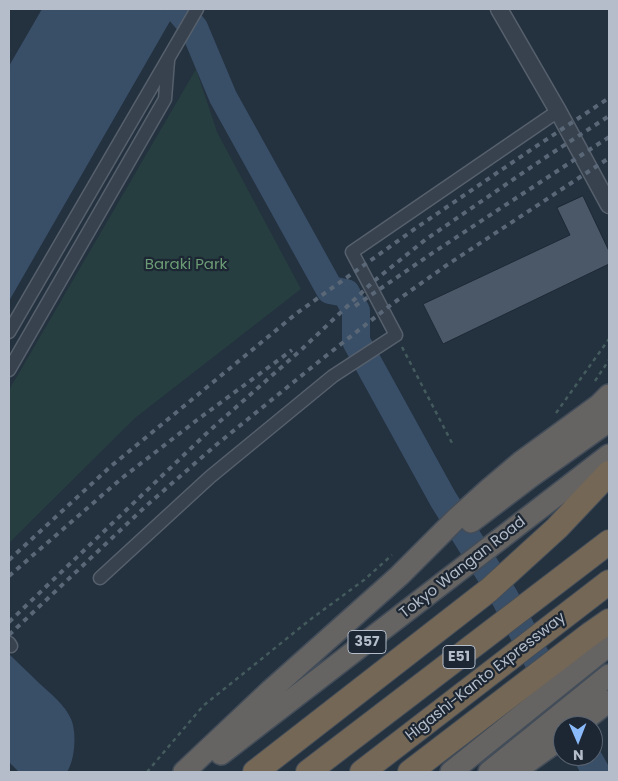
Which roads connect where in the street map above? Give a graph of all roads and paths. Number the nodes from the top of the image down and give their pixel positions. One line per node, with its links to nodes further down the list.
1 (197, 9): 3 (street)
2 (499, 9): 4 (street)
3 (168, 59): 6 (street); 10 (street)
4 (558, 111): 5 (street); 7 (street)
5 (609, 205)
6 (9, 332)
7 (396, 335): 14 (path); 20 (street)
8 (609, 339): 12 (path)
9 (609, 360): 11 (path)
10 (9, 370)
11 (602, 389): 17 (highway)
12 (555, 414)
13 (609, 421): 17 (highway)
14 (452, 443)
15 (609, 455): 30 (highway, Tokyo Wangan Road / 357)
16 (609, 473): 31 (highway)
17 (507, 484): 29 (highway)
18 (609, 542): 32 (highway, E51)
19 (394, 554): 28 (path)
20 (100, 578)
21 (609, 582): 33 (highway, Higashi-Kanto Expressway / E51)
22 (609, 621): 34 (highway)
23 (607, 647): 35 (highway)
24 (609, 676): 36 (highway)
25 (609, 701): 26 (highway)
26 (590, 716)
27 (553, 743): 37 (highway)
28 (147, 772)
29 (184, 772)
30 (197, 772)
31 (256, 772)
32 (308, 772)
33 (362, 772)
34 (410, 772)
35 (451, 772)
36 (489, 772)
37 (514, 772)

